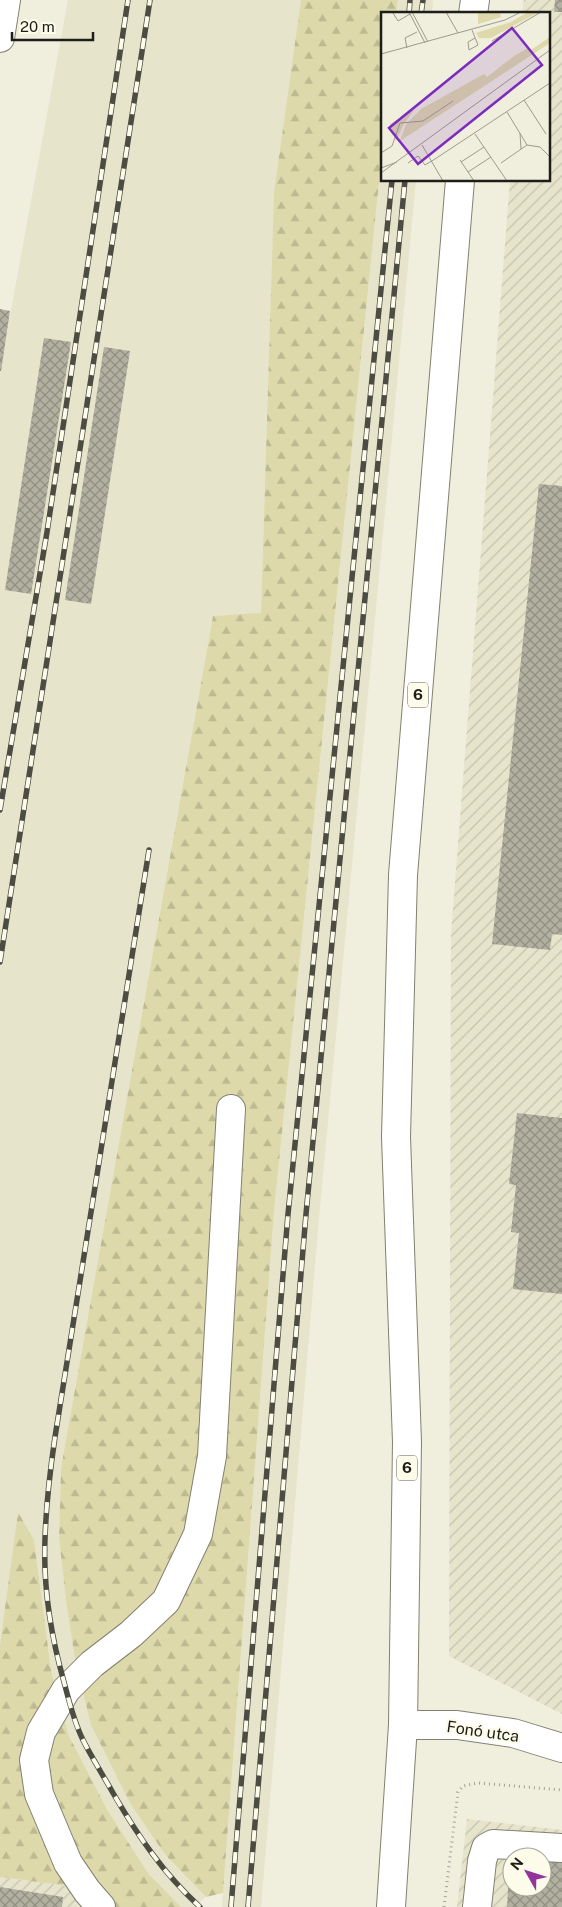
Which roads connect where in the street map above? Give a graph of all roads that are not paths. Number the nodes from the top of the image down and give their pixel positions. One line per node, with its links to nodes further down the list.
1 (6, 0): 2 (main road)
2 (0, 38)
3 (460, 181): 5 (main road, 6)
4 (231, 1109): 8 (main road)
5 (403, 1725): 6 (main road, Fonó utca); 9 (main road, 6)
6 (562, 1748)
7 (562, 1848): 10 (main road)
8 (101, 1907)
9 (391, 1907)
10 (478, 1907)

